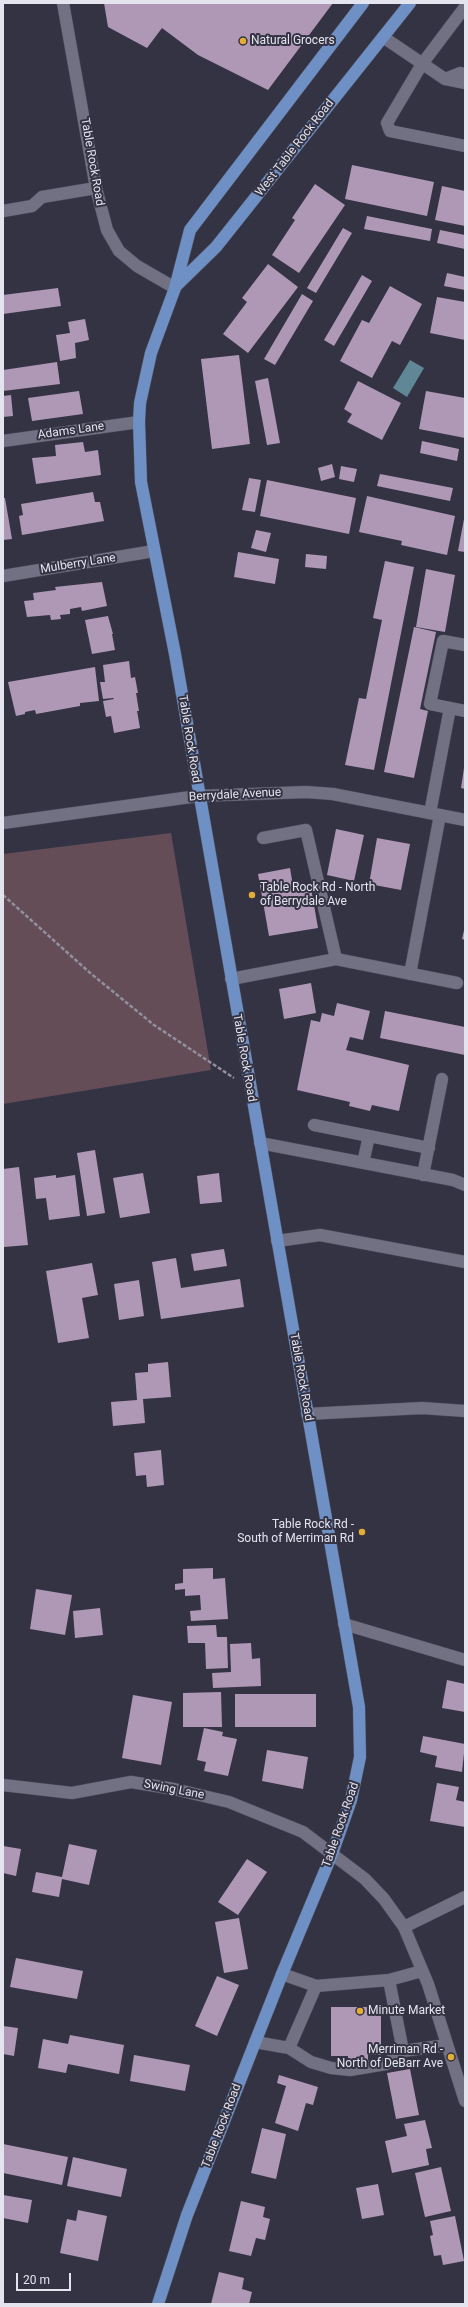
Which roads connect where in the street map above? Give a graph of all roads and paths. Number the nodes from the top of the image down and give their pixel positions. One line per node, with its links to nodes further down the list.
1 (63, 3): 11 (street, Table Rock Road)
2 (362, 3): 13 (main road, West Table Rock Road)
3 (410, 3): 5 (main road, West Table Rock Road)
4 (465, 7): 6 (street)
5 (383, 37): 6 (street); 13 (main road, West Table Rock Road)
6 (422, 64): 8 (street); 10 (street)
7 (465, 74): 8 (street)
8 (444, 79): 9 (street)
9 (465, 84)
10 (465, 146)
11 (96, 188): 12 (street); 13 (street, Table Rock Road)
12 (3, 211)
13 (175, 288): 14 (main road, West Table Rock Road)
14 (139, 422): 15 (street, Adams Lane); 16 (main road, Table Rock Road)
15 (3, 441)
16 (154, 552): 17 (street, Mulberry Lane); 21 (main road, Table Rock Road)
17 (3, 576)
18 (465, 645): 19 (street)
19 (450, 708): 20 (street); 22 (street)
20 (465, 711)
21 (198, 796): 22 (street, Berrydale Avenue); 24 (street, Berrydale Avenue); 29 (main road, Table Rock Road)
22 (435, 814): 23 (street, Berrydale Avenue); 28 (street)
23 (465, 820)
24 (3, 824)
25 (263, 838): 27 (street)
26 (3, 895): 32 (path)
27 (336, 959): 28 (street); 29 (street)
28 (410, 974): 30 (street)
29 (230, 979): 32 (main road, Table Rock Road)
30 (457, 983)
31 (442, 1079): 36 (street)
32 (250, 1088): 35 (main road, Table Rock Road)
33 (314, 1125): 34 (street)
34 (369, 1136): 36 (street); 37 (street)
35 (260, 1143): 37 (street); 40 (main road, Table Rock Road)
36 (429, 1148): 38 (street)
37 (363, 1163): 38 (street)
38 (423, 1175): 39 (street)
39 (465, 1185)
40 (277, 1241): 41 (street); 43 (main road, Table Rock Road)
41 (465, 1262)
42 (465, 1411): 43 (street)
43 (307, 1414): 44 (main road, Table Rock Road)
44 (344, 1624): 45 (street); 47 (main road, Table Rock Road)
45 (465, 1660)
46 (3, 1785): 47 (street, Swing Lane)
47 (332, 1854): 49 (street, Swing Lane); 51 (main road, Table Rock Road)
48 (465, 1897): 49 (street)
49 (404, 1927): 50 (street, Swing Lane)
50 (422, 1971): 52 (street); 55 (street, Swing Lane)
51 (282, 1974): 53 (street); 54 (main road, Table Rock Road)
52 (389, 1980): 53 (street); 57 (street)
53 (316, 1986): 56 (street)
54 (255, 2042): 56 (street); 59 (main road, Table Rock Road)
55 (447, 2045): 57 (street); 58 (street, Swing Lane)
56 (289, 2048): 57 (street)
57 (403, 2050)
58 (465, 2100)
59 (158, 2304)

